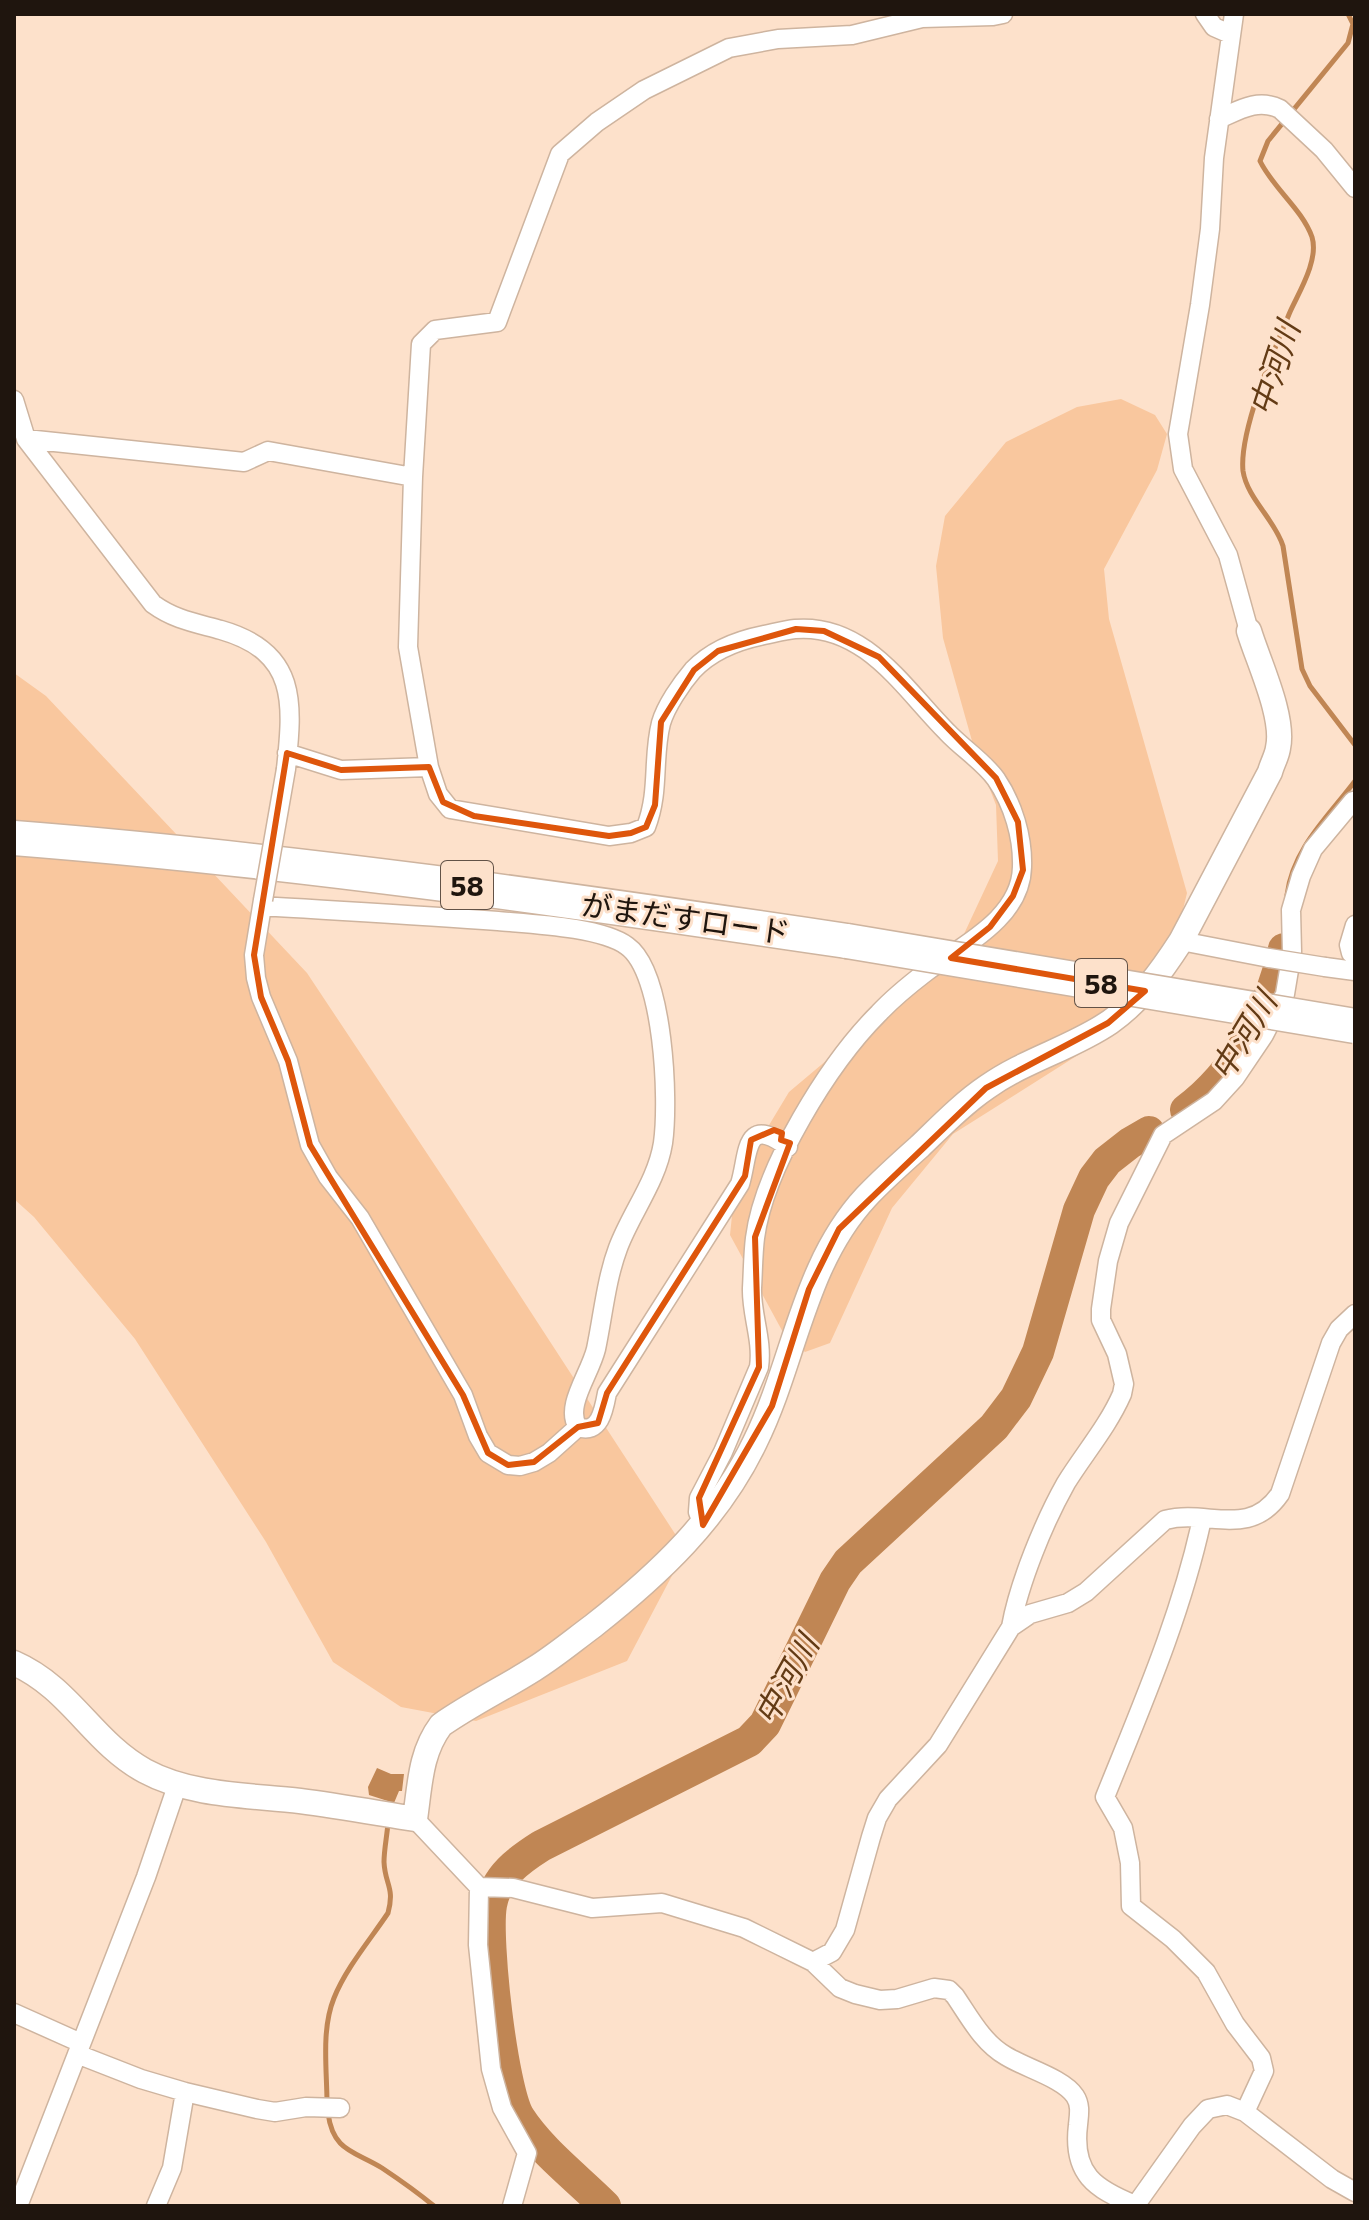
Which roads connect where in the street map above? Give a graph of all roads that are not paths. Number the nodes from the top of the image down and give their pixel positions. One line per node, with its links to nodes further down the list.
1 (1003, 14): 4 (street)
2 (1205, 14): 5 (street)
3 (1234, 14): 5 (street)
4 (922, 16): 10 (street)
5 (1230, 34): 6 (street)
6 (1219, 119): 7 (street); 11 (street)
7 (1355, 188)
8 (14, 400): 9 (street)
9 (26, 439): 10 (street); 12 (street)
10 (413, 477): 13 (street)
11 (1249, 631): 18 (street)
12 (287, 761): 13 (street); 16 (street, bridge)
13 (429, 767): 22 (street)
14 (1352, 811): 27 (street)
15 (14, 838): 21 (highway, がまだすロード / 58, bridge)
16 (263, 903): 24 (street); 24 (street)
17 (1355, 925): 19 (street)
18 (1181, 941): 20 (street, bridge); 26 (street)
19 (1355, 955)
20 (1355, 971)
21 (1355, 1026)
22 (788, 1147): 24 (street); 26 (street)
23 (1355, 1314): 25 (street)
24 (578, 1427)
25 (1202, 1519): 27 (street); 37 (street)
26 (703, 1525): 30 (street)
27 (1011, 1627): 32 (street)
28 (14, 1663): 29 (street)
29 (177, 1786): 30 (street); 34 (street)
30 (415, 1819): 31 (street)
31 (485, 1887): 32 (street); 42 (street)
32 (813, 1962): 39 (street)
33 (14, 2013): 34 (street)
34 (79, 2048): 35 (street); 40 (street)
35 (185, 2092): 36 (street); 41 (street)
36 (332, 2107)
37 (1245, 2112): 38 (street); 39 (street)
38 (1355, 2192)
39 (1135, 2205)
40 (18, 2206)
41 (156, 2206)
42 (512, 2206)

